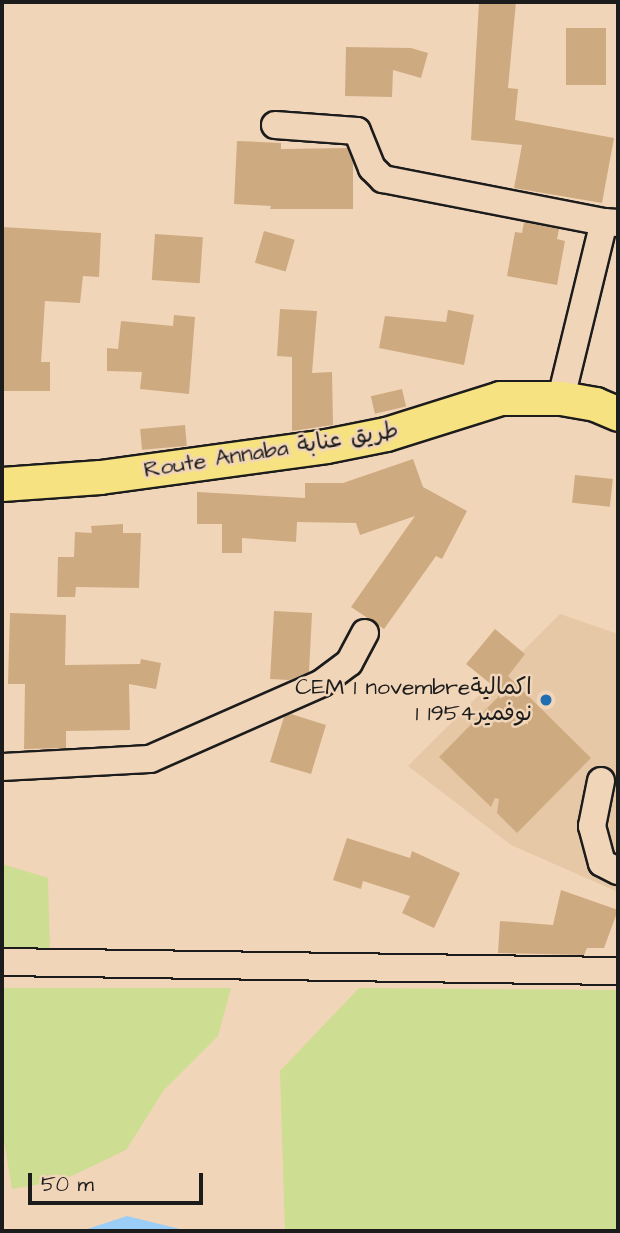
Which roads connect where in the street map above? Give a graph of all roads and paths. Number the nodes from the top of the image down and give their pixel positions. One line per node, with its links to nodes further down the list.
1 (275, 125): 2 (street)
2 (611, 223): 3 (street)
3 (561, 398): 4 (main road, Route Annaba طريق عنابة); 5 (main road, Route Annaba طريق عنابة)
4 (618, 414)
5 (2, 484)
6 (365, 633): 7 (street)
7 (2, 767)
8 (601, 781): 9 (street)
9 (618, 871)
10 (2, 962): 11 (street)
11 (618, 971)

